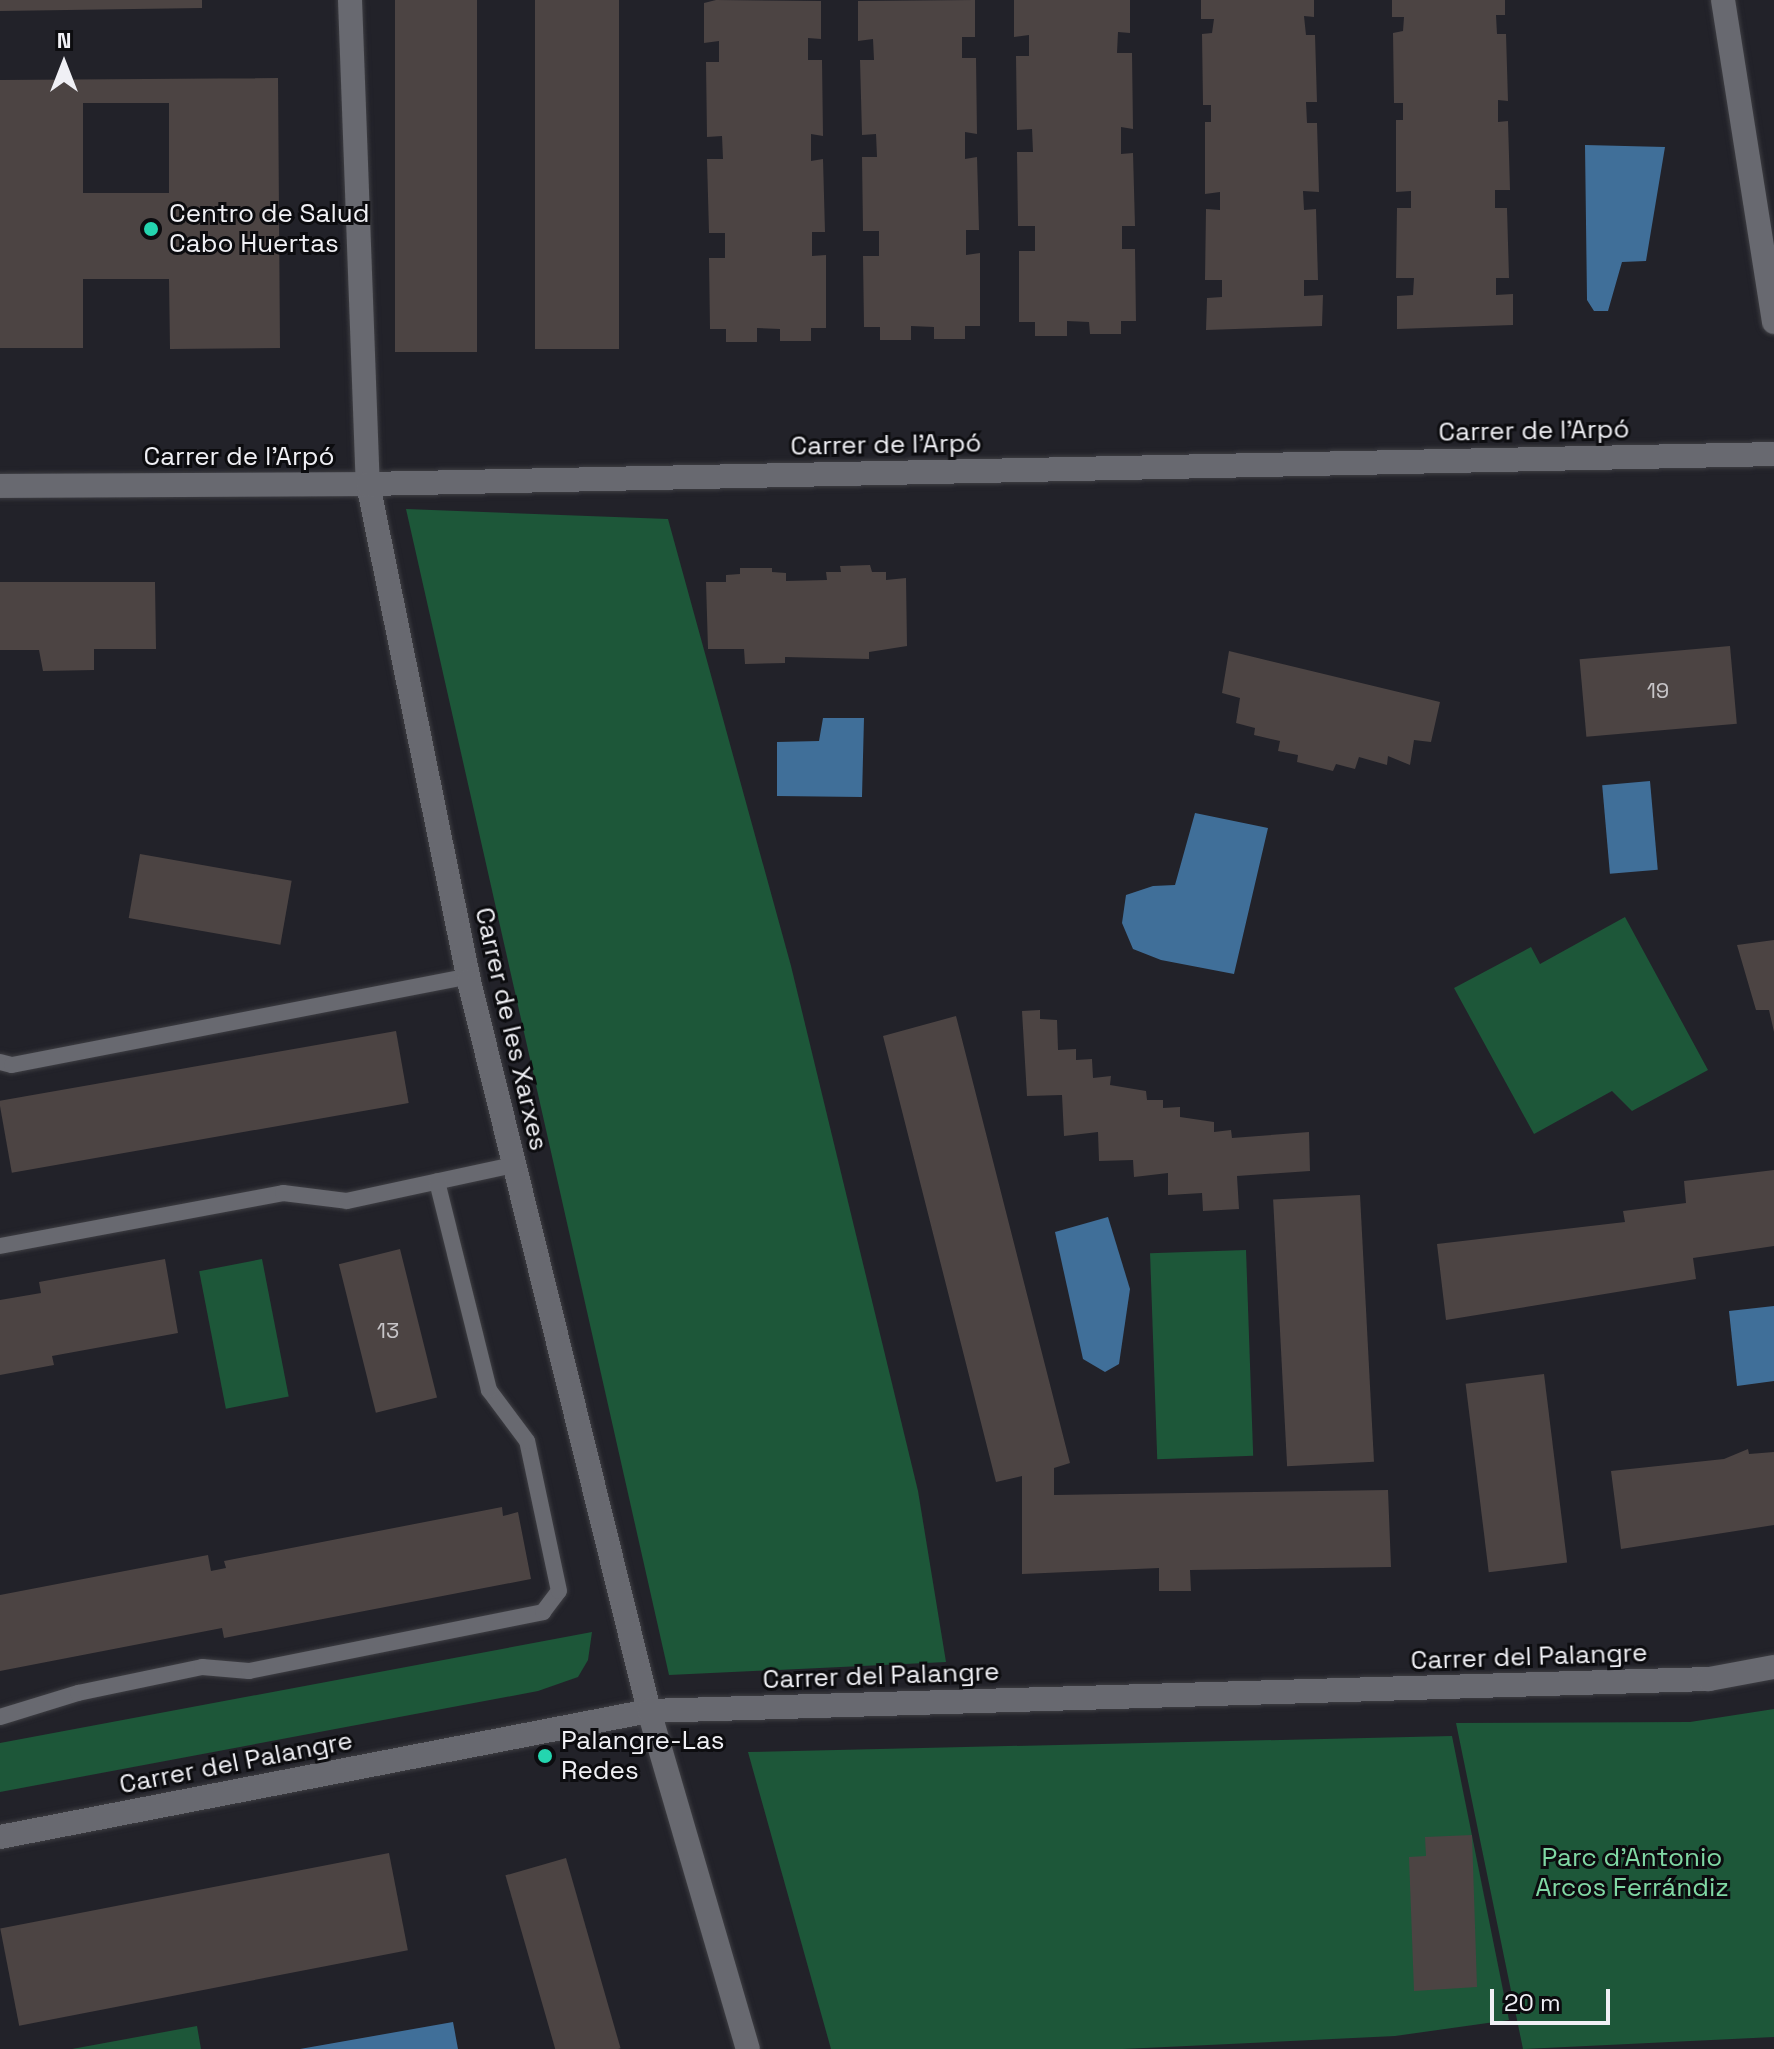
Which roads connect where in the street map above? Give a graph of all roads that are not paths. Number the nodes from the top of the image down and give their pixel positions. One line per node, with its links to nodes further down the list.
1 (350, 0): 5 (street, Carrer de les Xarxes)
2 (1723, 0): 3 (street)
3 (1774, 322)
4 (1774, 454): 5 (street, Carrer de l'Arpó)
5 (368, 484): 6 (street, Carrer de l'Arpó); 7 (street, Carrer de les Xarxes)
6 (0, 486)
7 (468, 976): 8 (lane); 9 (street, Carrer de les Xarxes)
8 (0, 1062)
9 (514, 1165): 10 (lane); 13 (street, Carrer de les Xarxes)
10 (437, 1181): 11 (lane); 14 (lane)
11 (0, 1246)
12 (1774, 1667): 13 (street, Carrer del Palangre)
13 (649, 1711): 15 (street, Carrer del Palangre); 16 (street, Carrer de les Xarxes)
14 (0, 1717)
15 (0, 1837)
16 (748, 2049)

